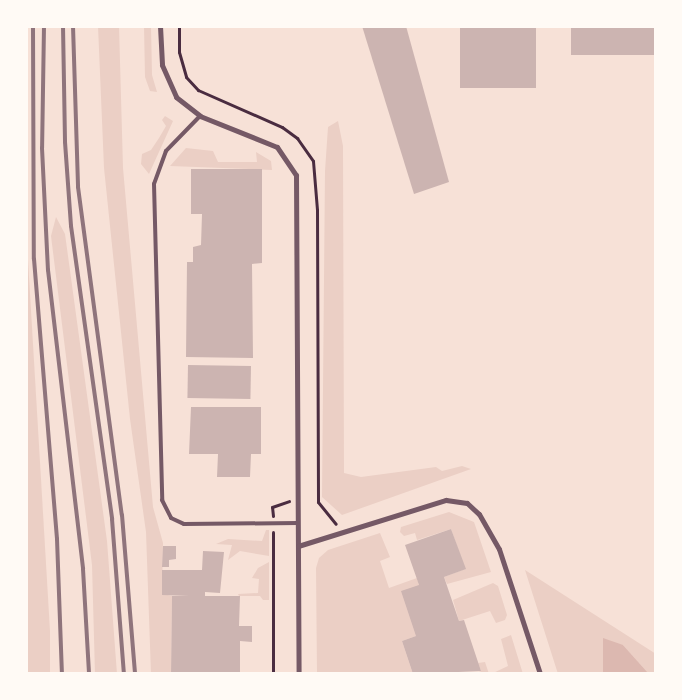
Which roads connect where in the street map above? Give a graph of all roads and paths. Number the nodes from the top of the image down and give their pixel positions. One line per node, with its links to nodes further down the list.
1 (160, 26): 2 (street)
2 (200, 116): 7 (street); 7 (lane)
3 (292, 501): 6 (path)
4 (310, 502): 5 (path)
5 (318, 502)
6 (273, 513)
7 (298, 524): 9 (street)
8 (273, 530): 10 (path)
9 (298, 546): 11 (street); 12 (street)
10 (273, 674)
11 (299, 674)
12 (540, 674)

